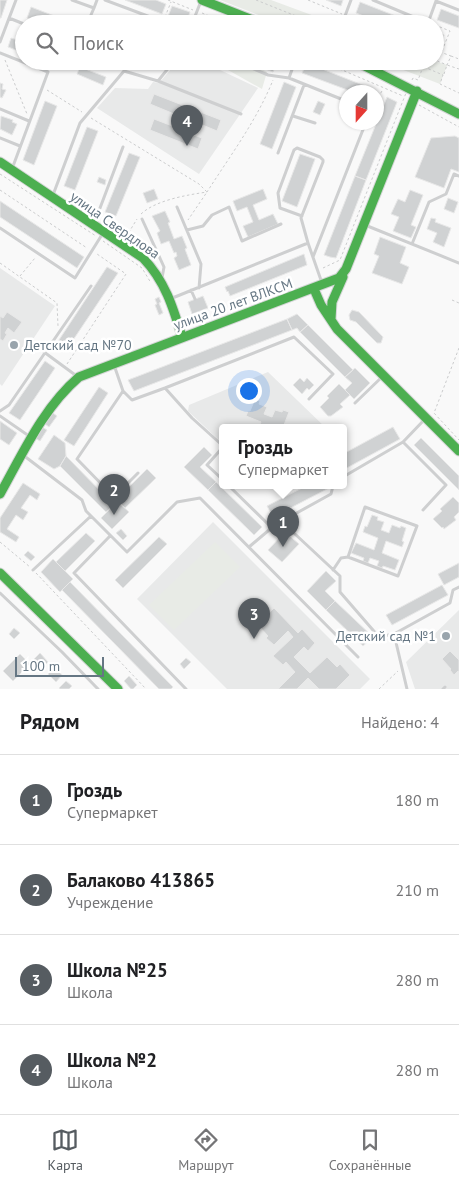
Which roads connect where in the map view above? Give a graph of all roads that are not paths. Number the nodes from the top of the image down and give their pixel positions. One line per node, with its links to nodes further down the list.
1 (16, 0): 18 (lane)
2 (72, 0): 9 (lane)
3 (97, 0): 9 (lane)
4 (105, 0): 12 (lane)
5 (205, 0): 13 (lane); 14 (street)
6 (351, 0): 15 (lane)
7 (373, 0): 16 (lane)
8 (437, 1): 10 (lane); 17 (lane)
9 (94, 8): 11 (lane)
10 (459, 10)
11 (91, 15)
12 (145, 15)
13 (197, 15)
14 (241, 15)
15 (345, 15)
16 (409, 15)
17 (431, 15)
18 (9, 18): 19 (lane); 20 (lane)
19 (15, 20)
20 (0, 42)
21 (1, 54): 22 (lane)
22 (15, 59)
23 (43, 70): 37 (lane)
24 (167, 70): 29 (lane)
25 (256, 70): 28 (lane)
26 (292, 70): 28 (lane)
27 (373, 70): 31 (street)
28 (289, 78): 30 (lane)
29 (158, 81): 34 (lane); 47 (lane)
30 (304, 85): 32 (lane); 36 (lane)
31 (417, 92): 35 (street); 53 (street)
32 (339, 98)
33 (0, 109): 37 (lane)
34 (241, 114)
35 (459, 114)
36 (293, 116): 38 (lane); 43 (lane)
37 (30, 121): 41 (lane)
38 (315, 123)
39 (363, 130): 59 (lane)
40 (0, 138): 41 (lane)
41 (20, 146): 45 (lane)
42 (124, 147): 52 (lane)
43 (278, 153)
44 (0, 162): 45 (street, улица Свердлова)
45 (12, 170): 47 (street, улица Свердлова)
46 (459, 176): 58 (lane)
47 (52, 198): 52 (street, улица Свердлова)
48 (177, 207): 55 (lane)
49 (302, 216): 49 (lane); 57 (lane)
50 (142, 219): 62 (lane)
51 (281, 224): 55 (lane)
52 (94, 225): 56 (street, улица Свердлова)
53 (364, 225): 58 (lane); 61 (street)
54 (0, 228): 56 (lane)
55 (187, 230): 65 (lane)
56 (102, 235): 62 (street, улица Свердлова)
57 (308, 242): 59 (lane); 65 (lane)
58 (412, 244): 60 (lane)
59 (313, 258): 64 (lane)
60 (459, 263)
61 (346, 270): 64 (street, улица 20 лет ВЛКСМ); 69 (street)
62 (161, 280): 67 (street, улица Свердлова)
63 (90, 286): 71 (lane)
64 (318, 287): 69 (street); 70 (street, улица 20 лет ВЛКСМ)
65 (200, 288): 66 (lane)
66 (191, 290): 67 (lane); 68 (lane)
67 (170, 299): 70 (street, улица Свердлова)
68 (195, 299)
69 (332, 322): 73 (street)
70 (182, 337): 72 (street, улица 20 лет ВЛКСМ)
71 (44, 352): 74 (lane); 79 (lane)
72 (113, 363): 74 (street, улица 20 лет ВЛКСМ); 76 (lane)
73 (384, 375): 78 (lane); 81 (street)
74 (79, 377): 82 (street, улица 20 лет ВЛКСМ)
75 (165, 388): 76 (lane); 77 (lane); 83 (lane)
76 (123, 391): 88 (lane)
77 (309, 399)
78 (355, 404)
79 (0, 412)
80 (0, 416): 82 (lane)
81 (426, 418): 84 (lane); 86 (street)
82 (32, 438): 87 (street, улица 20 лет ВЛКСМ)
83 (219, 442)
84 (403, 442): 89 (lane); 94 (lane)
85 (219, 451): 90 (lane)
86 (459, 451)
87 (22, 455): 93 (street, улица 20 лет ВЛКСМ); 95 (lane)
88 (138, 473)
89 (347, 475)
90 (219, 476)
91 (232, 489): 97 (lane)
92 (332, 489): 96 (lane)
93 (0, 494)
94 (423, 510)
95 (91, 516): 98 (lane); 101 (lane)
96 (281, 521): 97 (lane); 102 (lane)
97 (271, 527): 99 (lane)
98 (110, 536): 99 (lane); 110 (lane)
99 (249, 548): 107 (lane)
100 (348, 557): 100 (lane); 102 (lane)
101 (33, 570)
102 (334, 570): 106 (lane)
103 (0, 573): 109 (street)
104 (459, 587): 106 (lane)
105 (0, 593): 108 (lane)
106 (394, 634): 111 (lane)
107 (358, 657)
108 (98, 689)
109 (118, 689)
110 (186, 689)
111 (407, 689)

